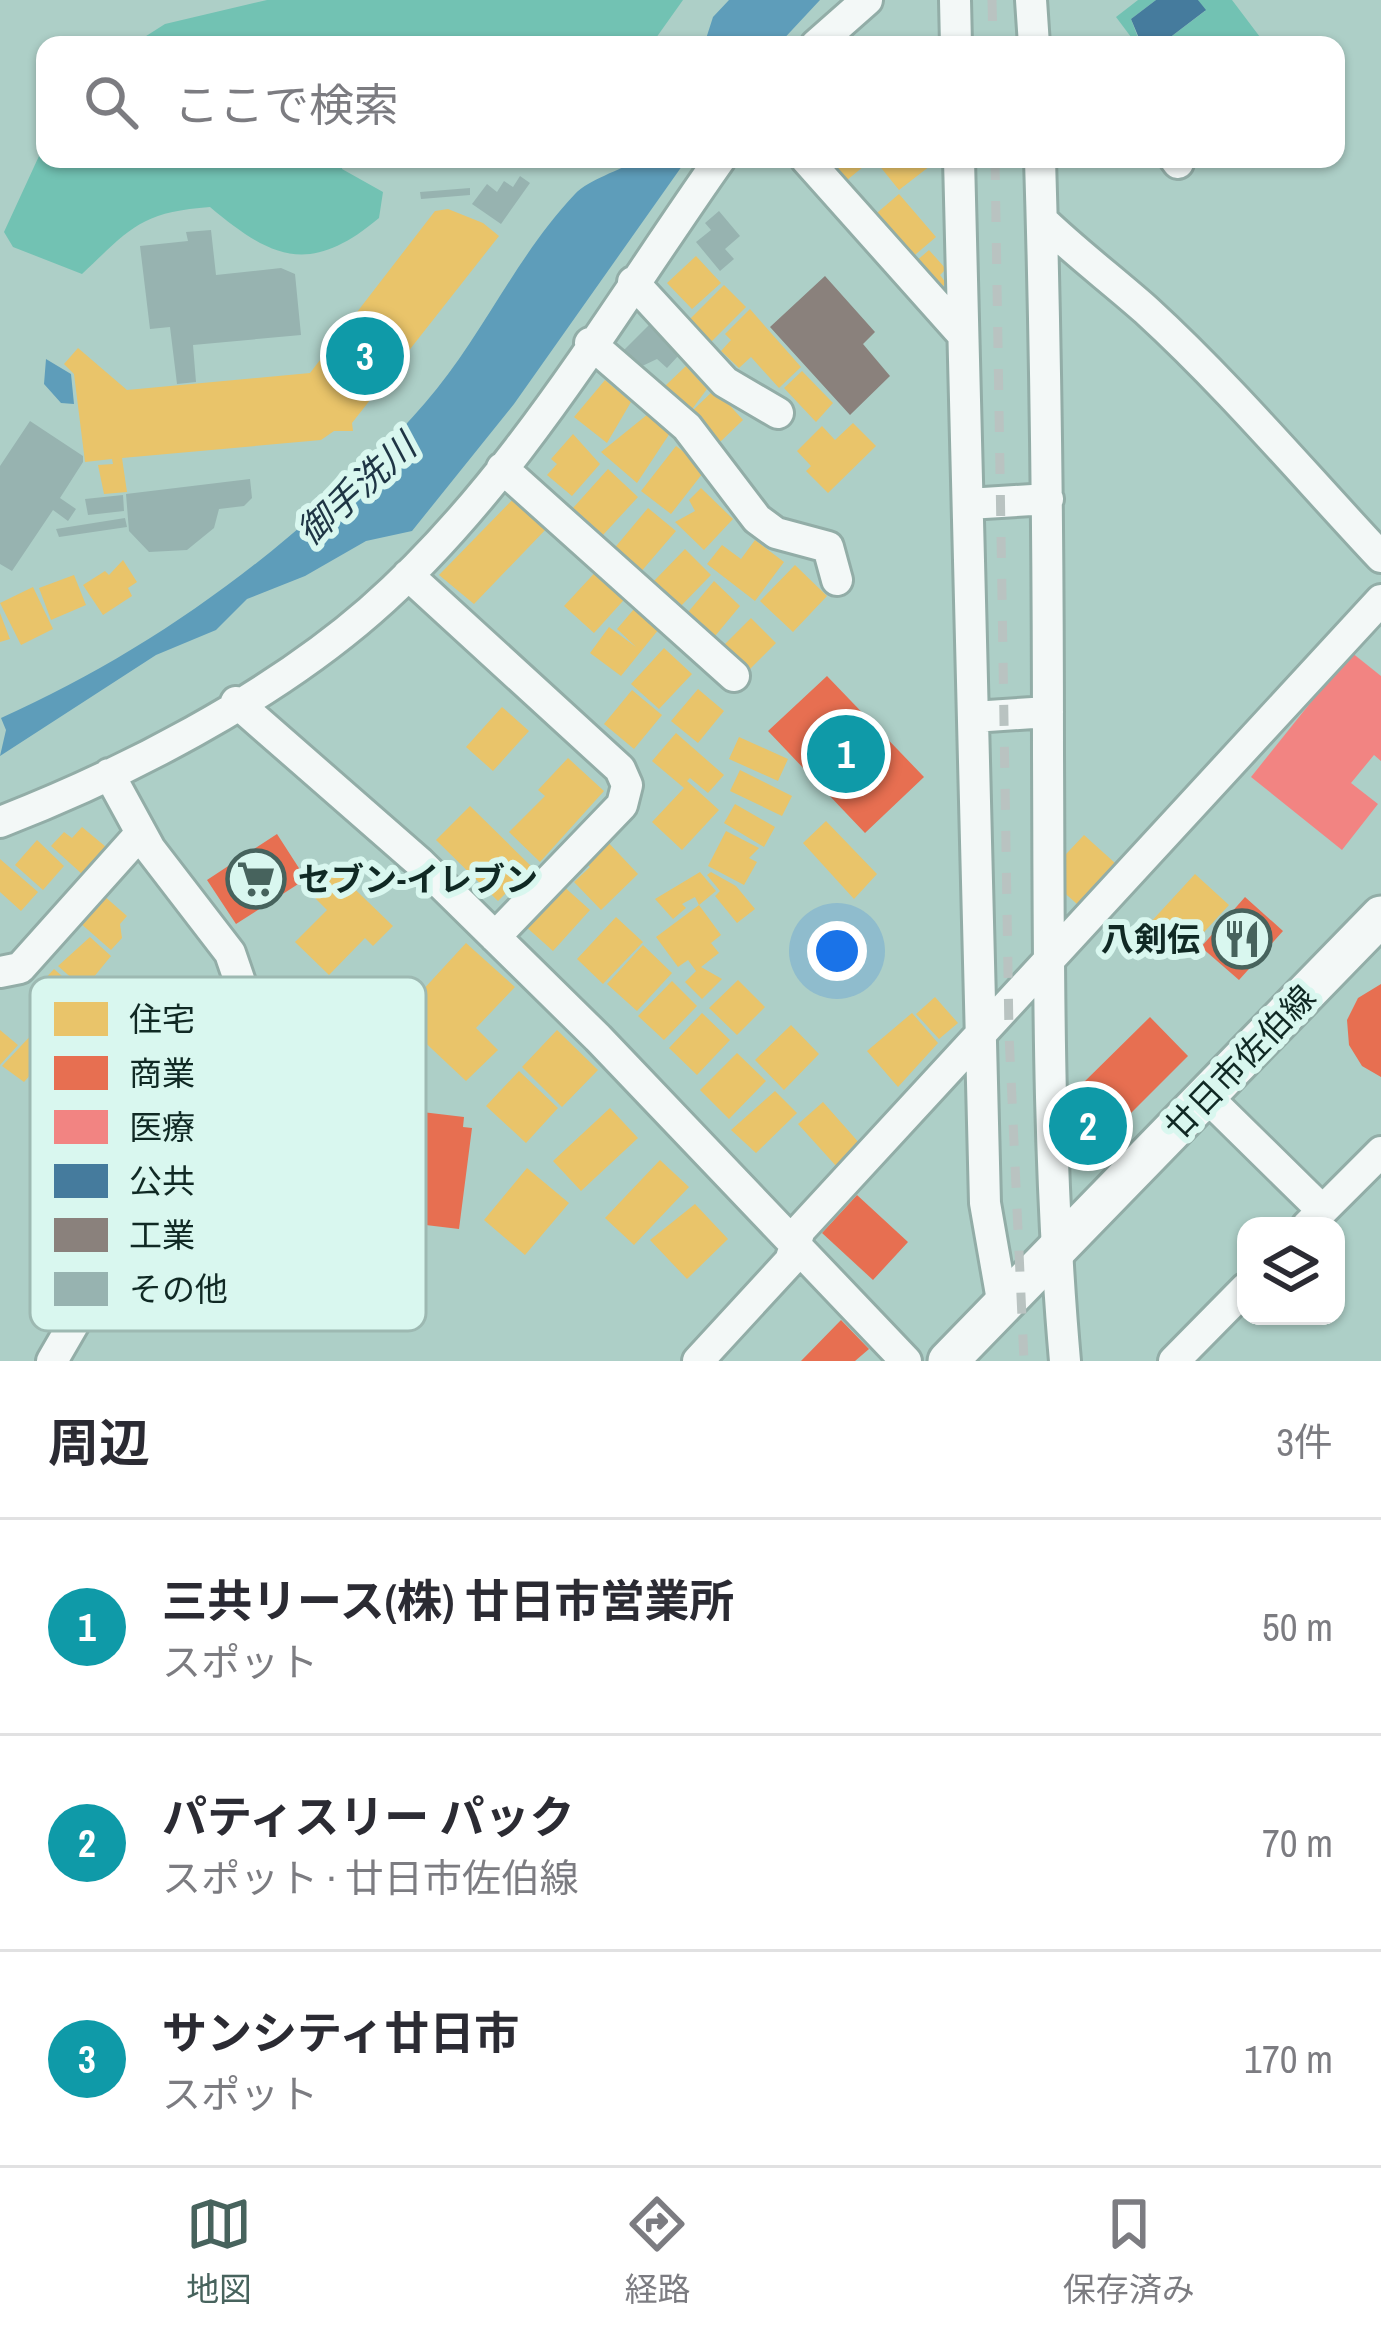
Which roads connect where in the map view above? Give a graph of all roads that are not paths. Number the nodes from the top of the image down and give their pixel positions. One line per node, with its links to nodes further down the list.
1 (867, 0): 4 (street)
2 (955, 0): 5 (street)
3 (1031, 0): 6 (street)
4 (826, 36)
5 (956, 36)
6 (1033, 36)
7 (714, 168): 12 (street)
8 (814, 168): 13 (street)
9 (959, 168): 13 (street)
10 (1040, 168): 11 (street)
11 (1042, 220): 17 (street); 19 (street)
12 (633, 282): 14 (street); 15 (street)
13 (963, 335): 18 (street)
14 (590, 343): 16 (street); 21 (street)
15 (778, 413)
16 (502, 467): 20 (street); 23 (street)
17 (1048, 499): 18 (street); 25 (street)
18 (968, 504): 26 (street)
19 (1381, 557)
20 (408, 575): 24 (street); 31 (street)
21 (837, 580)
22 (1381, 600): 32 (street)
23 (734, 676)
24 (236, 702): 27 (street); 31 (street)
25 (1048, 712): 26 (street); 32 (street)
26 (973, 717): 35 (street)
27 (109, 774): 28 (street); 29 (street)
28 (0, 823)
29 (140, 834): 33 (street); 34 (street)
30 (1381, 916): 36 (main road, 廿日市佐伯線)
31 (495, 937): 40 (street)
32 (1049, 965): 35 (street); 41 (street)
33 (0, 972)
34 (238, 977)
35 (981, 1036): 40 (street); 43 (street)
36 (1207, 1097): 38 (street); 41 (main road, 廿日市佐伯線)
37 (1381, 1152): 39 (street)
38 (1314, 1217)
39 (1316, 1217)
40 (795, 1244): 46 (street); 47 (street)
41 (1055, 1252): 43 (main road, 廿日市佐伯線); 49 (street)
42 (1237, 1297): 50 (street)
43 (1003, 1306): 48 (main road, 廿日市佐伯線)
44 (69, 1331): 45 (street)
45 (52, 1361)
46 (698, 1361)
47 (906, 1361)
48 (948, 1361)
49 (1065, 1361)
50 (1174, 1361)

